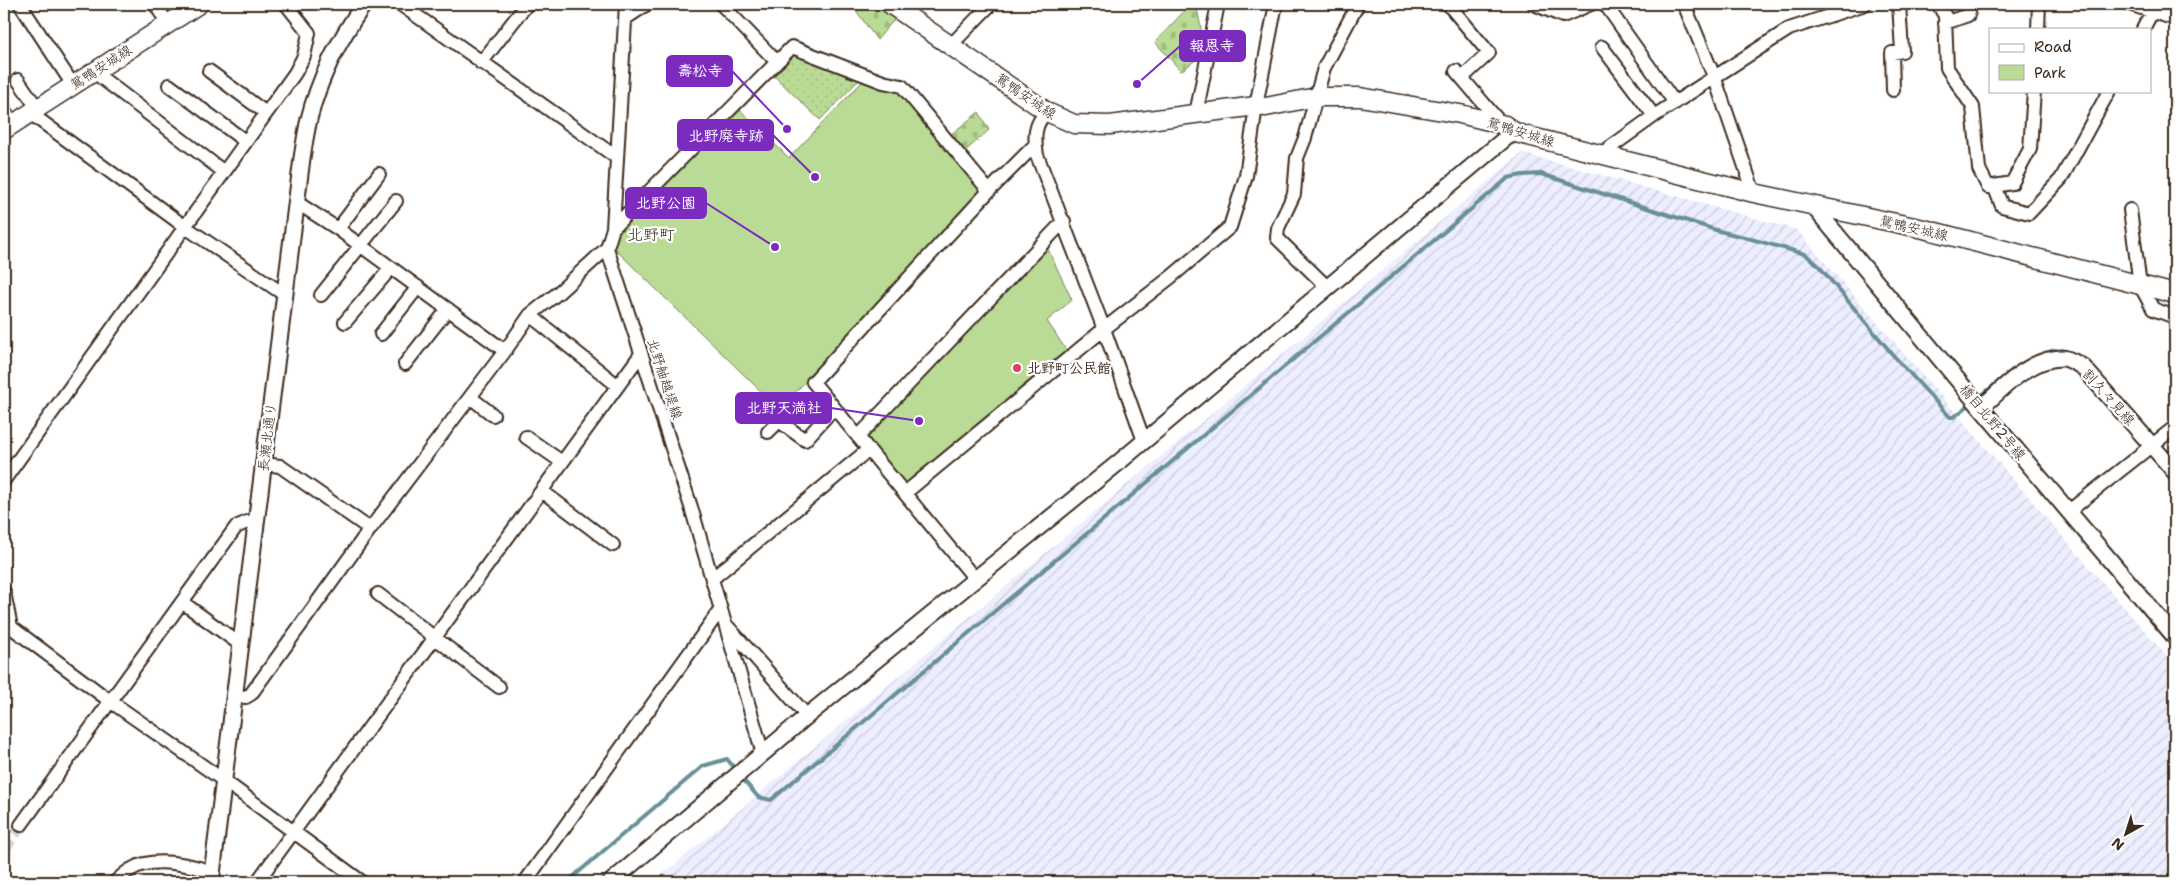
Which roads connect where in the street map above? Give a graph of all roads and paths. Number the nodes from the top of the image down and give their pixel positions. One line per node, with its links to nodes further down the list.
1 (20, 4): 42 (street)
2 (155, 4): 31 (street)
3 (199, 4): 31 (main road, 鴛鴨安城線)
4 (286, 4): 51 (street)
5 (364, 4): 67 (street, 長瀬北通り)
6 (400, 4): 37 (street)
7 (527, 4): 37 (street)
8 (626, 4): 28 (street)
9 (647, 4): 28 (street)
10 (721, 4): 36 (street)
11 (890, 4): 34 (main road, 鴛鴨安城線)
12 (991, 4): 34 (street)
13 (1218, 4): 53 (street)
14 (1276, 4): 49 (street)
15 (1358, 4): 47 (street)
16 (1448, 4): 56 (street)
17 (1534, 4): 18 (street)
18 (1591, 4)
19 (1605, 4): 48 (street)
20 (1684, 4): 40 (street)
21 (1865, 4): 40 (street)
22 (1900, 4): 44 (street)
23 (1938, 4): 30 (street)
24 (1971, 4): 30 (street)
25 (2040, 4): 32 (street)
26 (2129, 4): 27 (street)
27 (2152, 12): 29 (street); 33 (street)
28 (626, 18): 60 (street)
29 (2175, 19)
30 (1945, 23): 63 (street)
31 (168, 24): 39 (main road, 鴛鴨安城線)
32 (2038, 28)
33 (2144, 28)
34 (951, 46): 52 (main road, 鴛鴨安城線)
35 (1602, 47): 54 (street)
36 (777, 62): 64 (street); 72 (street)
37 (481, 63): 60 (street)
38 (209, 71): 51 (street)
39 (94, 72): 42 (main road, 鴛鴨安城線); 61 (street)
40 (1715, 79): 48 (street); 65 (street)
41 (18, 80): 50 (street)
42 (73, 85): 50 (main road, 鴛鴨安城線)
43 (168, 85): 57 (street)
44 (1893, 90)
45 (2034, 92): 63 (street)
46 (2108, 92): 63 (street)
47 (1316, 96): 49 (main road, 鴛鴨安城線); 56 (main road, 鴛鴨安城線); 79 (street)
48 (1675, 103): 54 (street)
49 (1256, 106): 53 (main road, 鴛鴨安城線); 87 (street)
50 (34, 111): 55 (main road, 鴛鴨安城線); 71 (street)
51 (266, 112): 57 (street)
52 (1047, 112): 53 (main road, 鴛鴨安城線); 58 (street)
53 (1196, 114)
54 (1654, 116): 59 (street)
55 (7, 122)
56 (1509, 129): 59 (main road, 鴛鴨安城線); 79 (street)
57 (245, 141): 61 (street)
58 (1035, 145): 64 (street); 70 (street)
59 (1601, 154): 65 (main road, 鴛鴨安城線)
60 (616, 157): 72 (street)
61 (224, 172): 71 (street)
62 (379, 174): 73 (street)
63 (1994, 186)
64 (989, 191): 94 (street)
65 (1754, 193): 68 (main road, 鴛鴨安城線)
66 (396, 201): 74 (street)
67 (296, 202): 73 (street); 80 (street, 長瀬北通り)
68 (1813, 206): 77 (main road, 鴛鴨安城線); 95 (street, 橋目北野2号線)
69 (2130, 210): 77 (street)
70 (1064, 221): 87 (street); 100 (street)
71 (184, 226): 80 (street); 107 (street)
72 (614, 228): 75 (street)
73 (338, 229): 74 (street)
74 (361, 246): 76 (street); 82 (street)
75 (607, 248): 84 (street); 90 (street, 北野舳越堤線)
76 (391, 268): 78 (street); 86 (street)
77 (2140, 285): 81 (main road, 鴛鴨安城線); 85 (street)
78 (418, 287): 83 (street); 88 (street)
79 (1328, 288): 101 (street)
80 (284, 292): 105 (street, 長瀬北通り)
81 (2175, 294)
82 (321, 295)
83 (448, 309): 89 (street); 91 (street)
84 (530, 315): 89 (street); 92 (street)
85 (2175, 317)
86 (345, 322)
87 (1104, 330): 101 (street); 109 (street)
88 (381, 334)
89 (505, 351): 93 (street)
90 (641, 354): 92 (street); 114 (street, 北野舳越堤線)
91 (405, 364)
92 (618, 386): 104 (street)
93 (470, 397): 96 (street); 112 (street)
94 (834, 408): 98 (street); 100 (street)
95 (1980, 408): 102 (street, 割久々見線); 110 (street, 橋目北野2号線)
96 (493, 415)
97 (2175, 427): 102 (street)
98 (768, 432)
99 (526, 437): 104 (street)
100 (858, 437): 103 (street)
101 (1144, 441): 115 (street)
102 (2151, 444): 106 (street, 割久々見線); 110 (street)
103 (868, 450): 109 (street); 114 (street)
104 (562, 462): 108 (street)
105 (264, 464): 111 (street, 長瀬北通り); 112 (street)
106 (2175, 472)
107 (4, 480)
108 (542, 491): 113 (street); 121 (street)
109 (905, 493): 115 (street)
110 (2069, 510): 122 (street, 橋目北野2号線)
111 (256, 521): 118 (street); 123 (street, 長瀬北通り)
112 (370, 529): 125 (street)
113 (613, 545)
114 (713, 578): 119 (street, 北野舳越堤線)
115 (976, 580): 127 (street)
116 (4, 592): 126 (street)
117 (378, 594): 121 (street)
118 (182, 602): 123 (street); 126 (street)
119 (721, 609): 120 (street, 北野舳越堤線); 136 (street)
120 (726, 626): 127 (street); 128 (street, 北野舳越堤線)
121 (436, 637): 124 (street); 131 (street)
122 (2175, 637)
123 (241, 645): 125 (street, 長瀬北通り)
124 (499, 687)
125 (234, 696): 129 (street, 長瀬北通り)
126 (110, 701): 129 (street); 130 (street)
127 (807, 716): 128 (street)
128 (763, 754): 137 (street)
129 (223, 780): 131 (street); 132 (street, 長瀬北通り)
130 (21, 825)
131 (293, 834): 134 (street); 135 (street)
132 (212, 877): 133 (street)
133 (115, 882)
134 (257, 882)
135 (362, 882)
136 (525, 882)
137 (611, 882)

